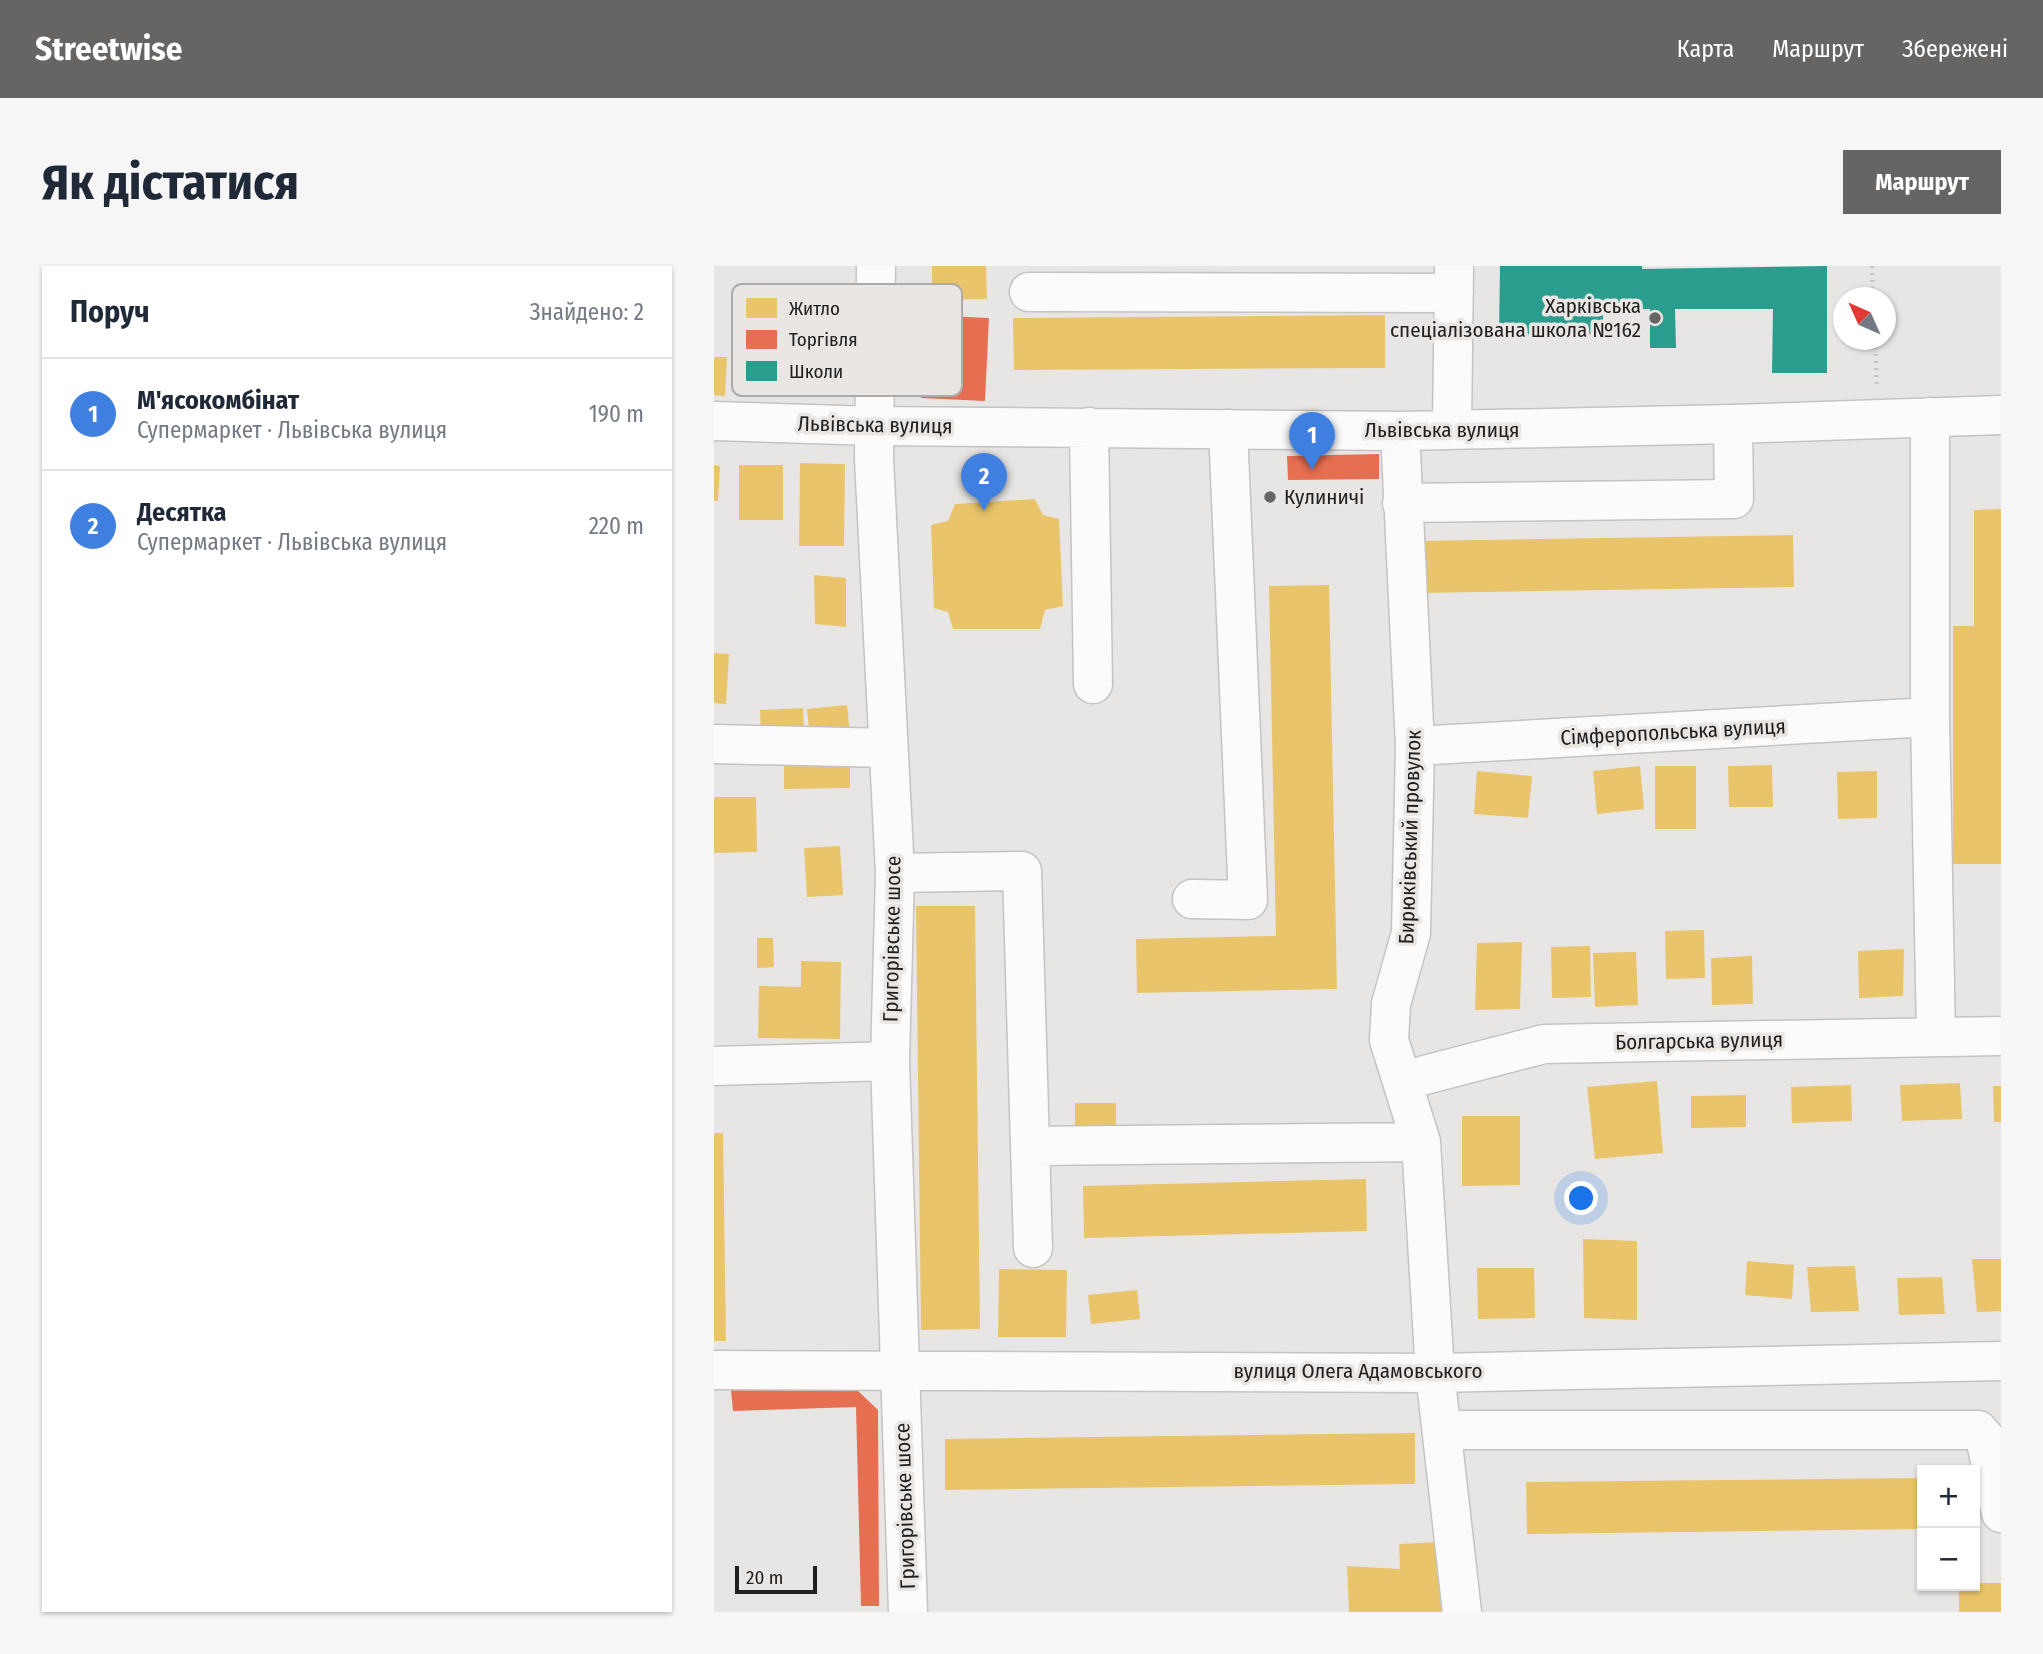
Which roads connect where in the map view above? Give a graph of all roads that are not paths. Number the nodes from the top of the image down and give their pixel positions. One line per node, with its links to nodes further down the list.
1 (876, 266): 3 (street, Григорівське шосе)
2 (1454, 279): 4 (street); 13 (street)
3 (876, 284)
4 (1029, 292)
5 (874, 396): 10 (street, Григорівське шосе)
6 (2001, 415): 7 (street, Львівська вулиця)
7 (1930, 417): 9 (street, Львівська вулиця); 17 (street)
8 (714, 421): 10 (street, Львівська вулиця)
9 (1733, 424): 13 (street, Львівська вулиця); 15 (street)
10 (874, 426): 11 (street, Львівська вулиця); 20 (street, Григорівське шосе)
11 (1088, 427): 12 (street, Львівська вулиця); 16 (street)
12 (1228, 429): 14 (street, Львівська вулиця); 22 (street)
13 (1452, 430): 14 (street, Львівська вулиця)
14 (1400, 431): 15 (street, Бирюківський провулок)
15 (1402, 503): 19 (street, Бирюківський провулок)
16 (1093, 684)
17 (1930, 717): 19 (street, Сімферопольська вулиця); 24 (street)
18 (714, 744): 20 (street)
19 (1415, 746): 27 (street, Бирюківський провулок)
20 (887, 748): 21 (street, Григорівське шосе)
21 (895, 873): 25 (street, Григорівське шосе); 29 (street)
22 (1192, 899)
23 (2001, 1036): 24 (street, Болгарська вулиця)
24 (1936, 1037): 27 (street, Болгарська вулиця)
25 (890, 1061): 26 (street); 32 (street, Григорівське шосе)
26 (714, 1066)
27 (1402, 1081): 28 (street, Бирюківський провулок)
28 (1421, 1142): 29 (street); 34 (street, Бирюківський провулок)
29 (1030, 1146): 30 (street)
30 (1033, 1248)
31 (2001, 1361): 34 (street, вулиця Олега Адамовського)
32 (901, 1369): 33 (street, вулиця Олега Адамовського); 34 (street, вулиця Олега Адамовського); 37 (street, Григорівське шосе)
33 (714, 1370)
34 (1435, 1373): 35 (street, Бирюківський провулок)
35 (1442, 1430): 36 (street); 38 (street, Бирюківський провулок)
36 (2001, 1513)
37 (908, 1612)
38 (1462, 1612)

